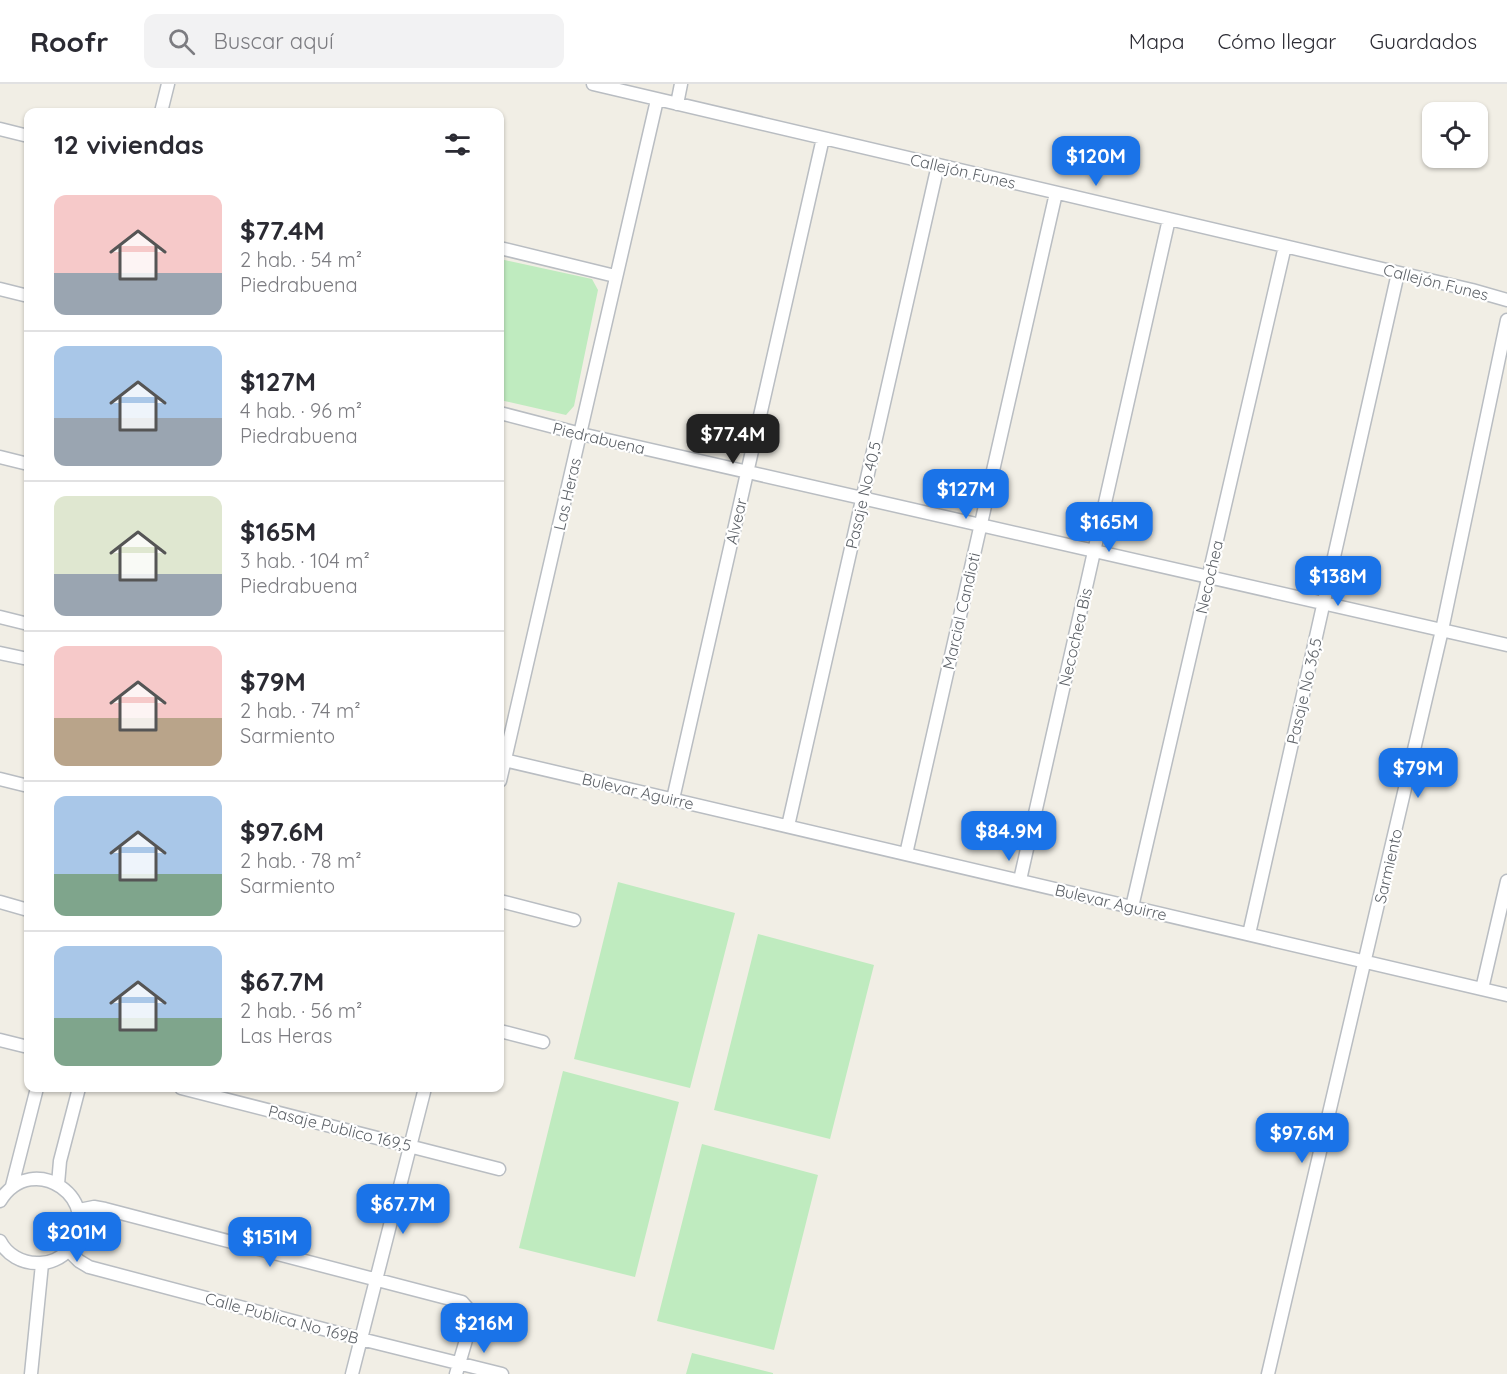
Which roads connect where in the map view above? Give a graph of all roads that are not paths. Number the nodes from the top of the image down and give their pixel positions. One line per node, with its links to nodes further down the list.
1 (168, 84): 6 (street)
2 (593, 84): 4 (street, Callejón Funes)
3 (681, 84): 5 (street)
4 (657, 100): 5 (street, Callejón Funes); 16 (street, Las Heras)
5 (678, 104): 9 (street, Callejón Funes)
6 (162, 108)
7 (0, 129): 8 (street)
8 (24, 135)
9 (823, 138): 10 (street, Callejón Funes); 25 (street, Alvear)
10 (938, 165): 11 (street, Callejón Funes); 26 (street, Pasaje No 40,5)
11 (1056, 193): 12 (street, Callejón Funes); 27 (street, Marcial Candioti)
12 (1169, 219): 13 (street, Callejón Funes); 28 (street, Necochea Bis)
13 (1285, 246): 15 (street, Callejón Funes); 29 (street, Necochea)
14 (504, 249): 16 (street)
15 (1398, 273): 19 (street, Callejón Funes); 30 (street, Pasaje No 36,5)
16 (615, 276): 22 (street, Las Heras)
17 (0, 289): 18 (street)
18 (24, 295)
19 (1507, 300)
20 (1507, 320): 33 (street, Sarmiento)
21 (504, 414): 22 (street, Piedrabuena)
22 (581, 434): 25 (street, Piedrabuena); 37 (street, Las Heras)
23 (0, 457): 24 (street)
24 (24, 463)
25 (747, 472): 26 (street, Piedrabuena); 40 (street, Alvear)
26 (862, 498): 27 (street, Piedrabuena); 41 (street, Pasaje No 40,5)
27 (980, 525): 28 (street, Piedrabuena); 42 (street, Marcial Candioti)
28 (1094, 551): 29 (street, Piedrabuena); 43 (street, Necochea Bis)
29 (1209, 577): 30 (street, Piedrabuena); 47 (street, Necochea)
30 (1324, 603): 33 (street, Piedrabuena); 50 (street, Pasaje No 36,5)
31 (0, 616): 32 (street)
32 (24, 623)
33 (1443, 630): 34 (street, Piedrabuena); 51 (street, Sarmiento)
34 (1507, 645)
35 (0, 653): 36 (street)
36 (24, 658)
37 (504, 760): 40 (street, Bulevar Aguirre)
38 (0, 779): 39 (street)
39 (24, 785)
40 (673, 799): 41 (street, Bulevar Aguirre)
41 (788, 826): 42 (street, Bulevar Aguirre)
42 (906, 854): 43 (street, Bulevar Aguirre)
43 (1020, 880): 47 (street, Bulevar Aguirre)
44 (1507, 881): 52 (street)
45 (0, 902): 48 (street)
46 (504, 903): 49 (street)
47 (1132, 907): 50 (street, Bulevar Aguirre)
48 (24, 909)
49 (574, 920)
50 (1249, 934): 51 (street, Bulevar Aguirre)
51 (1365, 962): 52 (street, Bulevar Aguirre); 76 (street, Sarmiento)
52 (1482, 989): 53 (street, Bulevar Aguirre)
53 (1507, 995)
54 (504, 1032): 56 (street)
55 (0, 1040): 57 (street)
56 (543, 1042)
57 (24, 1046)
58 (36, 1092): 65 (street)
59 (78, 1092): 64 (street)
60 (197, 1092): 62 (street, Pasaje Publico 169,5)
61 (424, 1092): 62 (street)
62 (410, 1146): 63 (street, Pasaje Publico 169,5); 70 (street)
63 (499, 1169)
64 (58, 1184): 65 (street); 66 (street)
65 (4, 1192)
66 (78, 1210): 68 (street); 70 (street)
67 (1, 1247): 69 (street)
68 (68, 1250): 69 (street); 71 (street, Calle Publica No 169B)
69 (42, 1263): 73 (street)
70 (376, 1280): 71 (street); 72 (street)
71 (361, 1340): 72 (street, Calle Publica No 169B); 74 (street)
72 (458, 1369): 75 (street, Calle Publica No 169B)
73 (31, 1374)
74 (352, 1374)
75 (502, 1374)
76 (1268, 1374)

